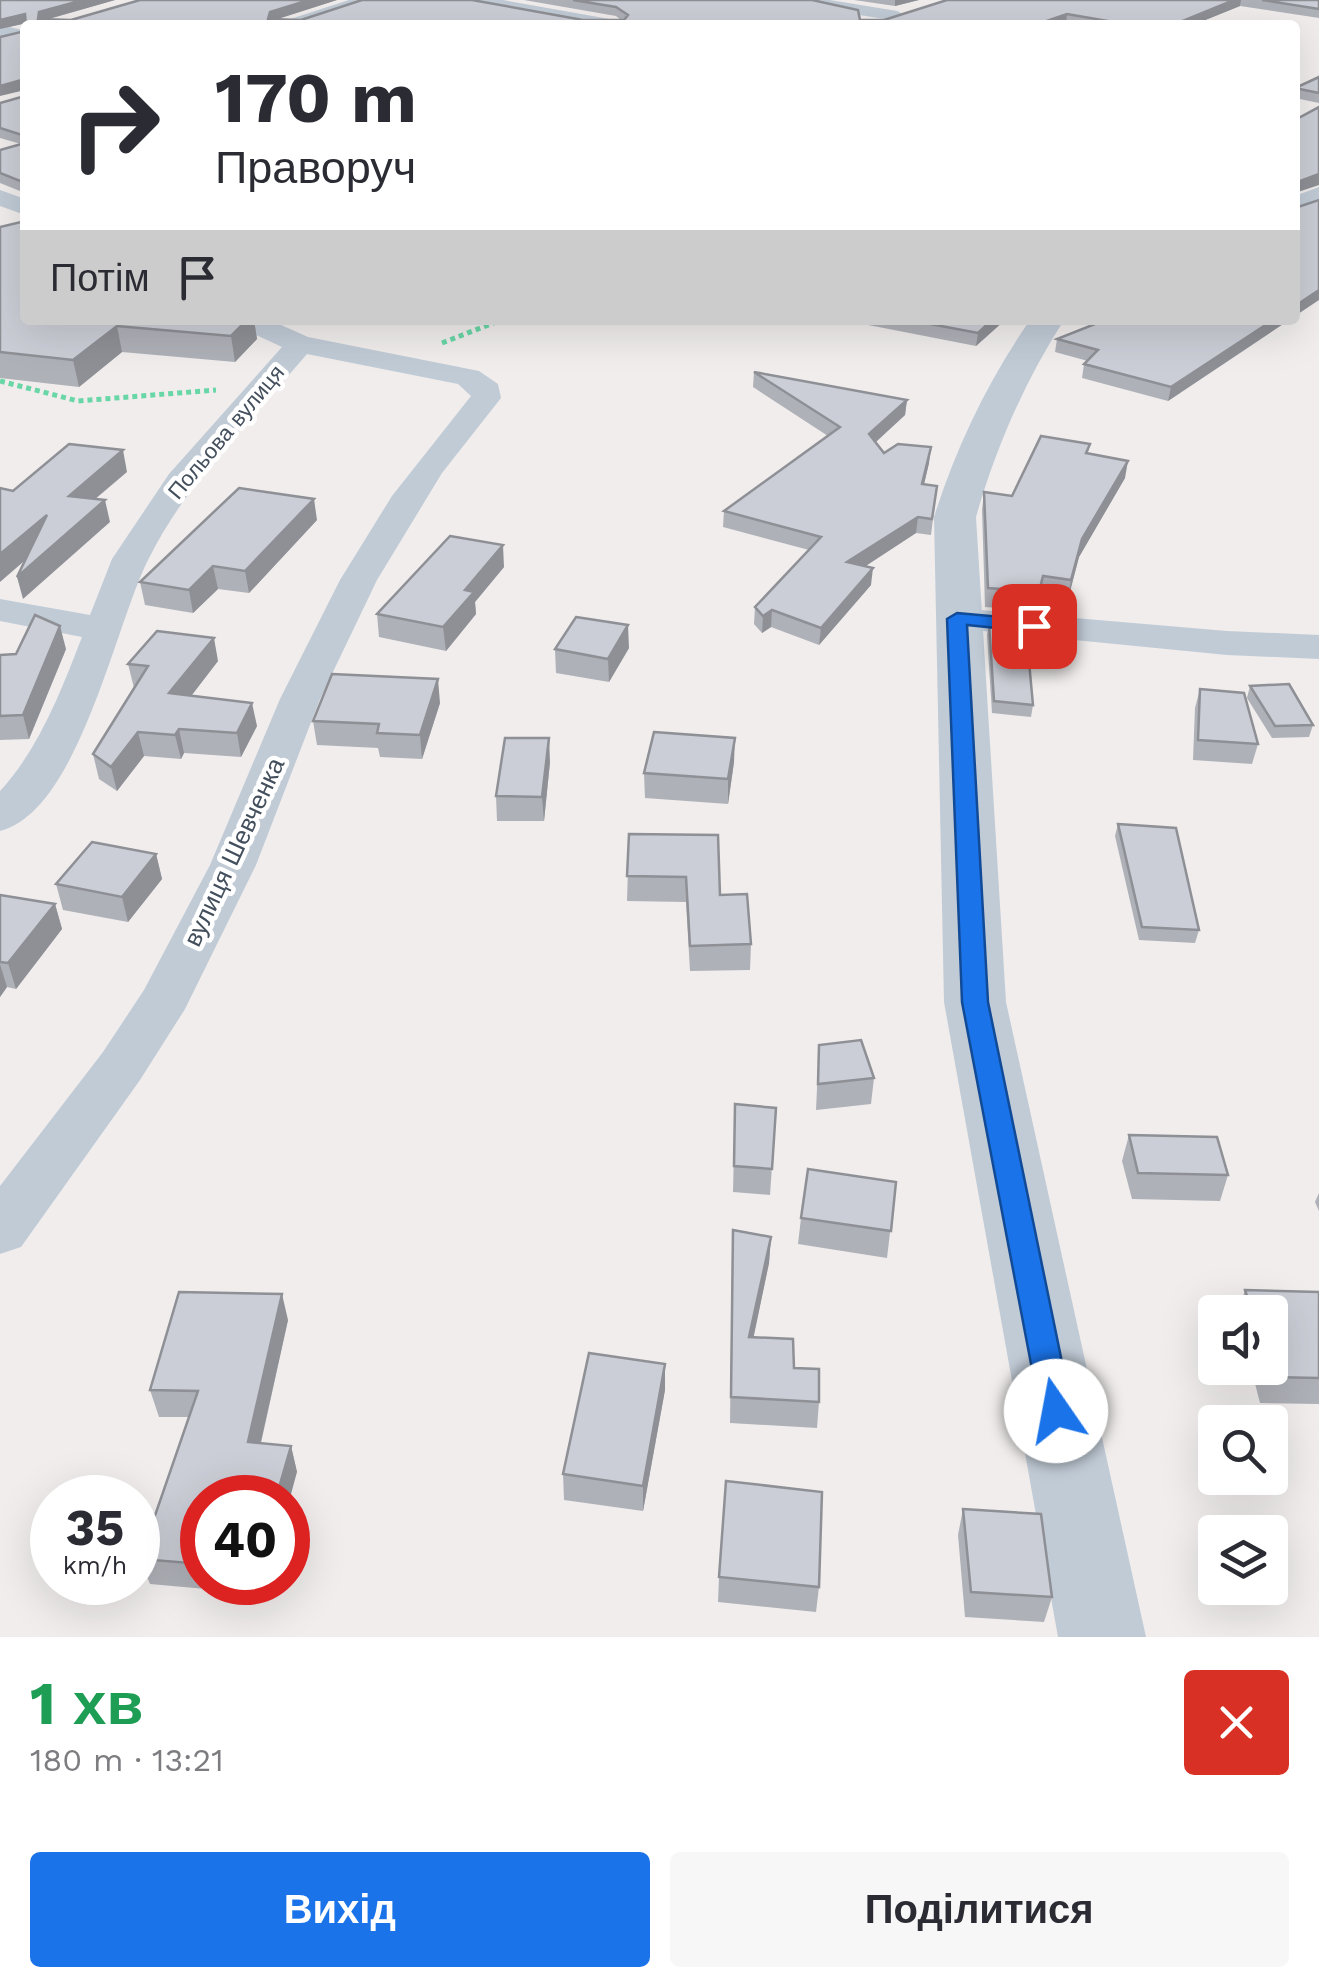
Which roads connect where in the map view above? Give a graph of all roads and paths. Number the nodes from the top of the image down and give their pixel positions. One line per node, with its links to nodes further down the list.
1 (368, 0): 5 (street)
2 (472, 0): 4 (street)
3 (797, 0): 8 (street)
4 (554, 14): 6 (street); 7 (street)
5 (298, 20)
6 (535, 20)
7 (587, 20)
8 (882, 20)
9 (258, 325): 11 (street)
10 (1044, 325): 15 (street)
11 (300, 344): 13 (street, Польова вулиця); 19 (street, вулиця Шевченка)
12 (0, 381): 13 (path)
13 (264, 386): 16 (street, Польова вулиця)
14 (0, 610): 16 (street)
15 (957, 619): 17 (street); 20 (street)
16 (104, 629): 18 (street, Польова вулиця)
17 (1319, 647)
18 (0, 816)
19 (0, 1230)
20 (1102, 1637)

